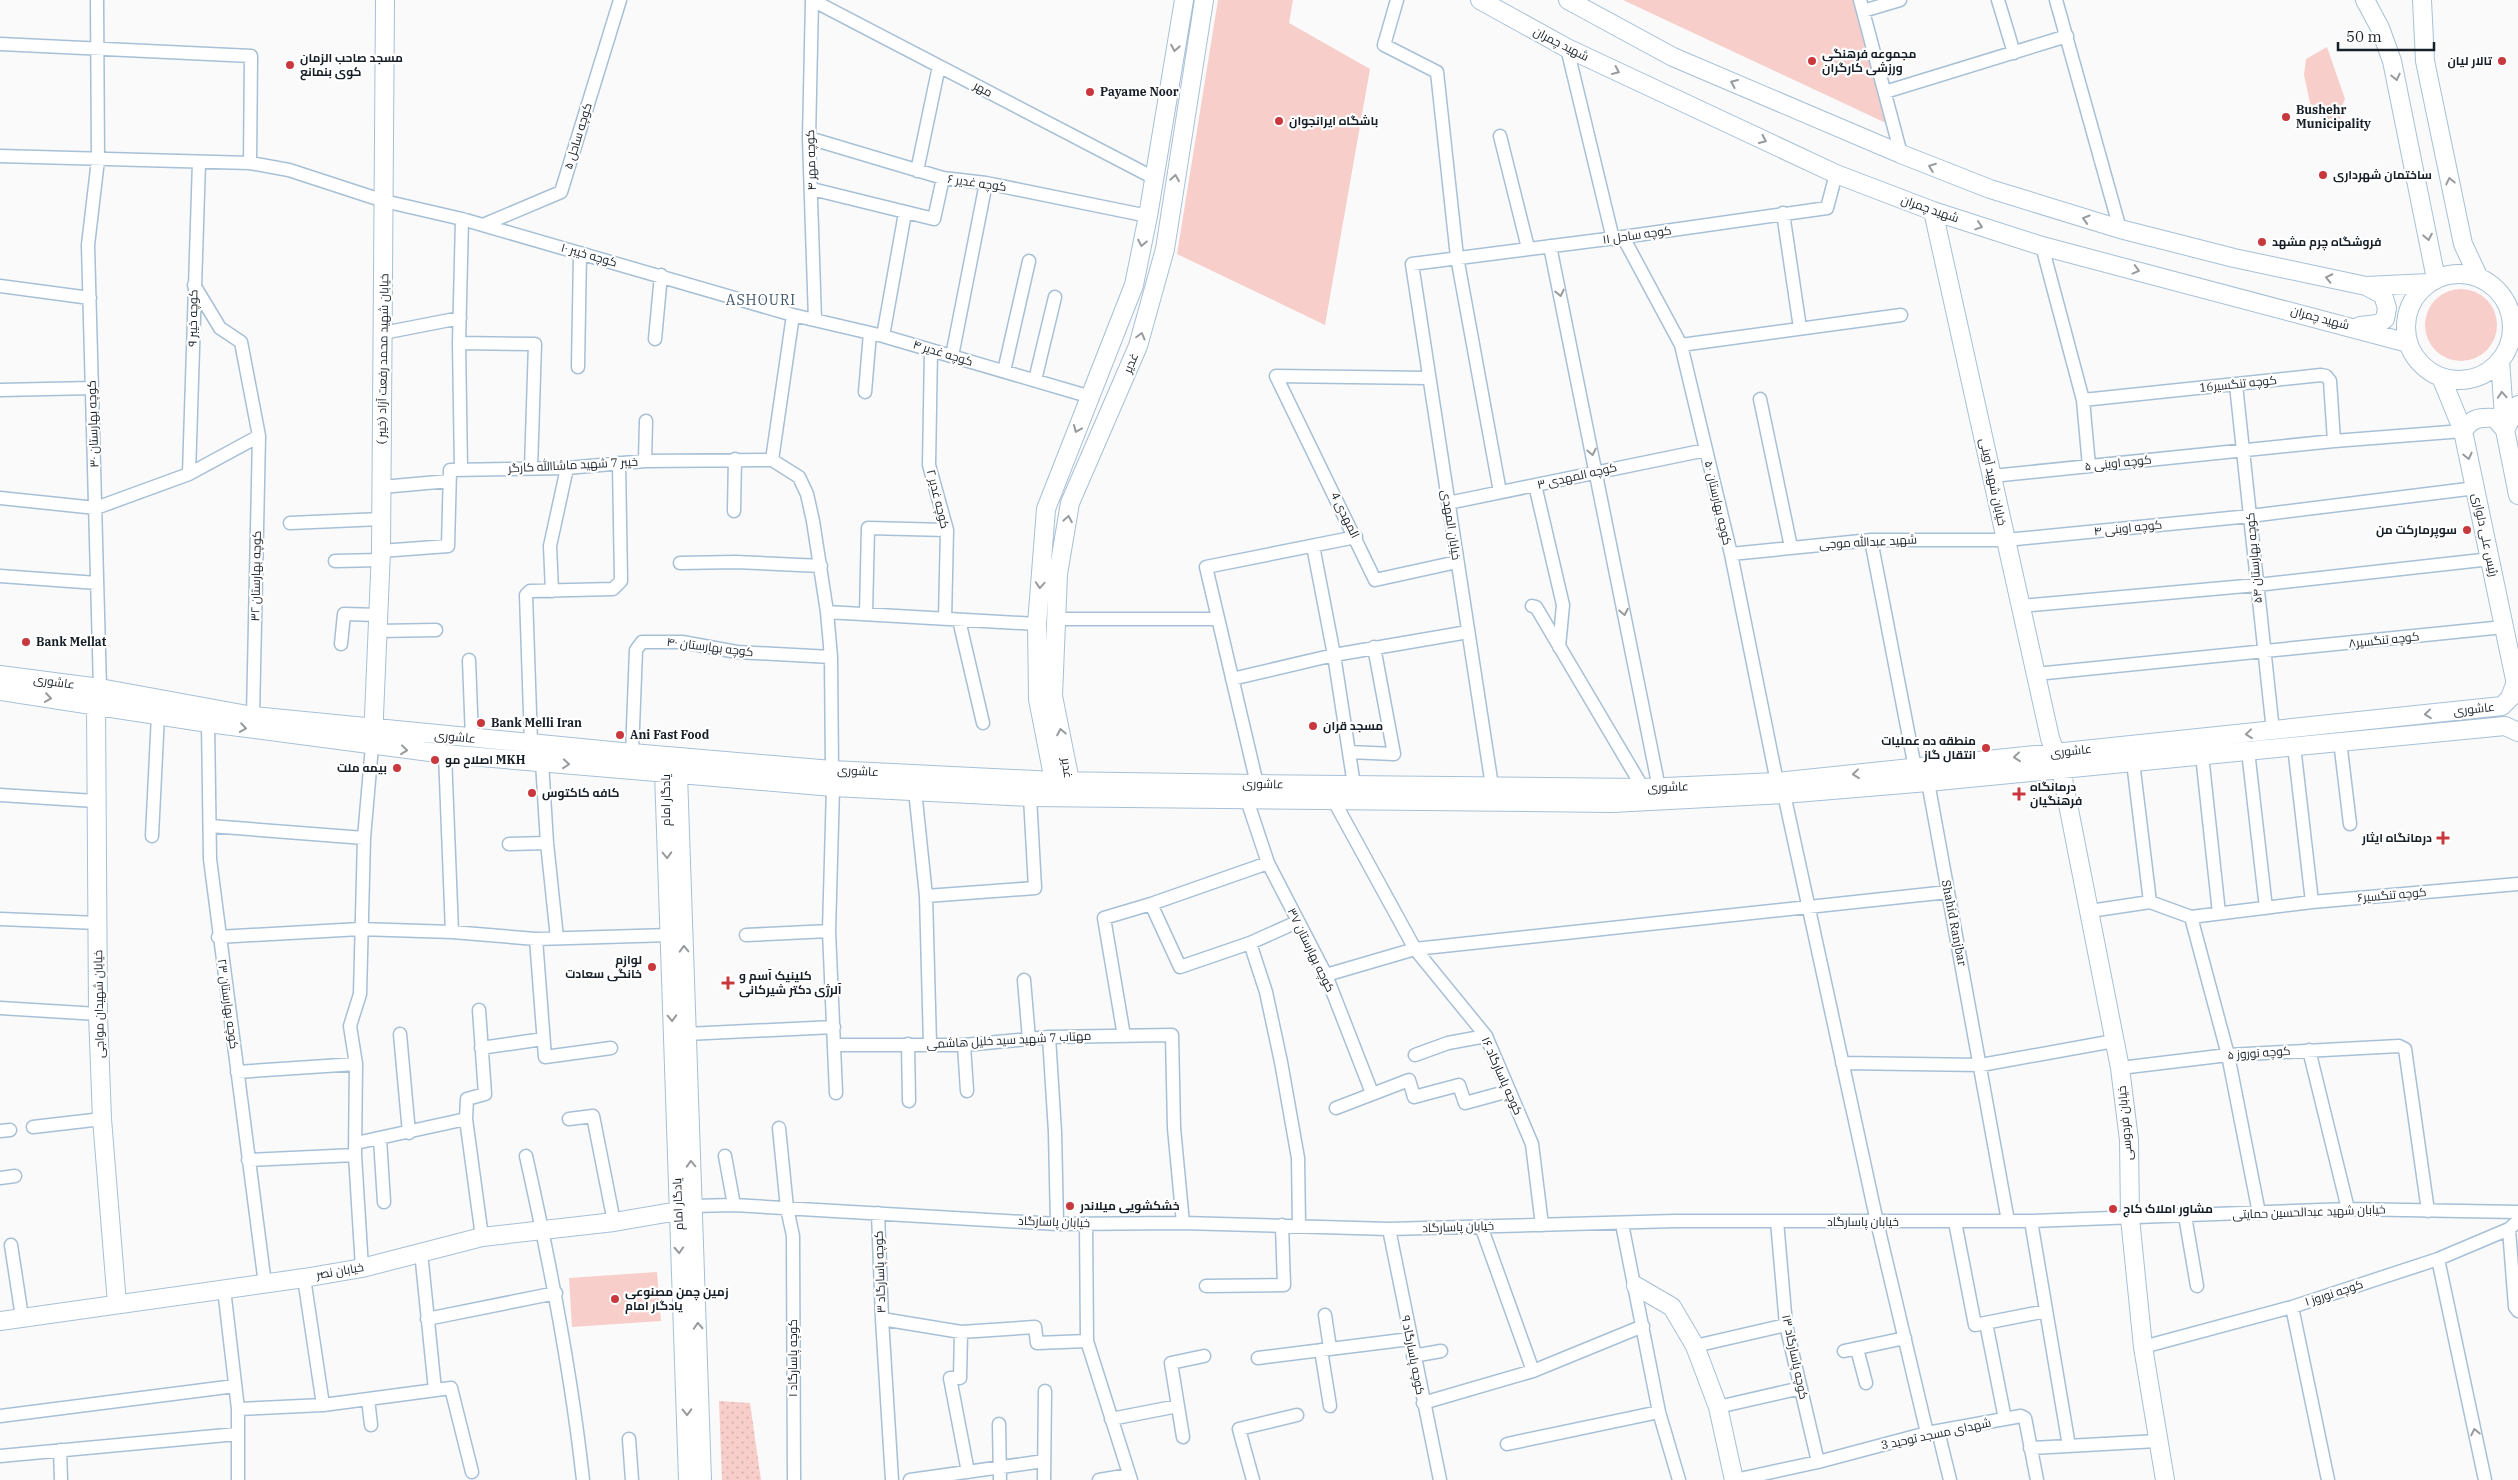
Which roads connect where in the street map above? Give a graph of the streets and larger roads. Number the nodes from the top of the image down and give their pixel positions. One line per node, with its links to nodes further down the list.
1 (97, 0): 19 (street, کوچه بهارستان ۳۰)
2 (385, 0): 36 (street, ( خیبر) خیابان شهید محمد رفعت آزاد)
3 (620, 0): 42 (street, کوچه ساحل ۵)
4 (812, 0): 21 (street, مهر); 24 (street, کوچه مهر ۴)
5 (1184, 0): 33 (street, غدیر, one-way to 33)
6 (1204, 0): 144 (street, غدیر, one-way to 6)
7 (1397, 0): 49 (street)
8 (1480, 0): 18 (street, شهید چمران)
9 (1568, 0): 25 (street, one-way to 9)
10 (1900, 0): 15 (street)
11 (1998, 0): 20 (street)
12 (2056, 0): 16 (street)
13 (2365, 0): 54 (street, one-way to 54)
14 (2422, 0): 53 (street, one-way to 14)
15 (1862, 6): 22 (street)
16 (2066, 36): 20 (street); 43 (street)
17 (0, 44): 19 (street)
18 (1567, 48): 31 (street, شهید چمران, one-way to 31); 44 (street, کوچه بهارستان ۵۰)
19 (98, 49): 27 (street, کوچه بهارستان ۳۰); 29 (street)
20 (2014, 53): 22 (street)
21 (939, 66): 30 (street); 33 (street, مهر)
22 (1886, 92): 25 (street)
23 (1500, 136): 47 (street)
24 (809, 138): 30 (street, کوچه غدیر ۶); 35 (street, کوچه مهر ۴)
25 (1901, 154): 43 (street, one-way to 25)
26 (0, 156): 27 (street)
27 (98, 160): 28 (street); 59 (street, کوچه بهارستان ۳۰)
28 (199, 162): 29 (street); 55 (street, کوچه خیبر ۹)
29 (250, 163): 36 (street)
30 (917, 171): 32 (street, کوچه غدیر ۶)
31 (1836, 174): 37 (street, شهید چمران); 39 (street, کوچه ساحل ۱۱)
32 (943, 178): 34 (street, کوچه غدیر ۶); 38 (street)
33 (1154, 178): 40 (street, غدیر)
34 (986, 183): 40 (street, کوچه غدیر ۶); 76 (street)
35 (812, 189): 38 (street); 64 (street, کوچه مهر ۴)
36 (384, 201): 41 (street, کوچه خیبر ۱۰); 67 (street, ( خیبر) خیابان شهید محمد رفعت آزاد)
37 (1933, 211): 46 (street, شهید چمران, one-way to 46); 108 (street, خیابان شهید آوینی)
38 (905, 212): 69 (street)
39 (1783, 213): 44 (street, کوچه ساحل ۱۱); 66 (street)
40 (1148, 216): 86 (street, غدیر, one-way to 86)
41 (462, 219): 42 (street, کوچه خیبر ۱۰); 63 (street)
42 (483, 225): 48 (street, کوچه خیبر ۱۰)
43 (2120, 229): 57 (street, one-way to 43)
44 (1618, 238): 45 (street, کوچه ساحل ۱۱); 73 (street, کوچه بهارستان ۵۰)
45 (1550, 246): 47 (street, کوچه ساحل ۱۱); 106 (street, one-way to 106)
46 (2042, 246): 65 (street, شهید چمران, one-way to 65); 88 (street)
47 (1528, 248): 49 (street, کوچه ساحل ۱۱)
48 (580, 253): 52 (street, کوچه خیبر ۱۰); 77 (street)
49 (1457, 257): 51 (street, کوچه ساحل ۱۱); 113 (street)
50 (1029, 261): 78 (street)
51 (1412, 264): 80 (street, خیابان المهدی)
52 (661, 275): 61 (street, کوچه خیبر ۱۰); 70 (street)
53 (2479, 278): 54 (street); 60 (street)
54 (2433, 281): 57 (street); 72 (street)
55 (194, 285): 93 (street, کوچه بهارستان ۳۲); 107 (street, کوچه خیبر ۹)
56 (0, 286): 59 (street)
57 (2366, 286): 65 (street)
58 (1055, 296): 81 (street)
59 (90, 298): 83 (street, کوچه بهارستان ۳۰)
60 (2511, 301): 75 (street)
61 (793, 314): 64 (street, کوچه غدیر ۴); 99 (street)
62 (1901, 315): 66 (street)
63 (460, 318): 67 (street); 71 (street)
64 (815, 320): 68 (street, کوچه غدیر ۴)
65 (2354, 327): 72 (street, شهید چمران)
66 (1800, 328): 73 (street)
67 (383, 333): 111 (street, ( خیبر) خیابان شهید محمد رفعت آزاد)
68 (870, 333): 69 (street, کوچه غدیر ۴); 85 (street)
69 (883, 336): 74 (street, کوچه غدیر ۴)
70 (655, 339)
71 (460, 343): 103 (street); 105 (street)
72 (2408, 343): 79 (street)
73 (1681, 345): 96 (street, کوچه بهارستان ۵۰)
74 (930, 350): 76 (street, کوچه غدیر ۴); 122 (street, کوچه غدیر ۲)
75 (2508, 351): 79 (street); 91 (street, one-way to 75)
76 (952, 356): 78 (street, کوچه غدیر ۴)
77 (578, 367)
78 (1004, 371): 81 (street, کوچه غدیر ۴)
79 (2442, 377): 92 (street, رئیس علی دلواری)
80 (1428, 378): 116 (street, خیابان المهدی); 123 (street, المهدی 4)
81 (1035, 380): 86 (street, کوچه غدیر ۴)
82 (2236, 385): 88 (street, کوچه تنگسیر16); 94 (street, کوچه تنگسیر16); 97 (street, کوچه بهارستان ۵۴)
83 (92, 388): 84 (street); 117 (street, کوچه بهارستان ۳۰)
84 (0, 390)
85 (865, 392)
86 (1091, 397): 148 (street, غدیر, one-way to 148)
87 (1760, 399): 127 (street)
88 (2084, 400): 102 (street)
89 (2518, 405): 91 (street)
90 (646, 421): 100 (street)
91 (2505, 430): 92 (street); 95 (street)
92 (2463, 431): 94 (street, کوچه اوینی ۵); 112 (street, رئیس علی دلواری, one-way to 112)
93 (259, 436): 107 (street); 167 (street, کوچه بهارستان ۳۲)
94 (2334, 441): 97 (street, کوچه اوینی ۵)
95 (2513, 446): 114 (street)
96 (1706, 450): 106 (street, کوچه المهدی ۳); 128 (street, کوچه بهارستان ۵۰)
97 (2244, 450): 102 (street, کوچه اوینی ۵); 119 (street, کوچه بهارستان ۵۴)
98 (735, 459): 99 (street, خیبر 7 شهید ماشاالله کارگر); 100 (street, خیبر 7 شهید ماشاالله کارگر); 118 (street)
99 (772, 460): 134 (street)
100 (645, 461): 101 (street, خیبر 7 شهید ماشاالله کارگر)
101 (620, 463): 104 (street, خیبر 7 شهید ماشاالله کارگر); 138 (street)
102 (2089, 466): 108 (street, کوچه اوینی ۵)
103 (532, 468): 104 (street, خیبر 7 شهید ماشاالله کارگر); 105 (street, خیبر 7 شهید ماشاالله کارگر)
104 (567, 468): 138 (street)
105 (462, 470): 109 (street)
106 (1596, 471): 110 (street, کوچه المهدی ۳); 194 (street, one-way to 194)
107 (189, 474): 117 (street)
108 (1992, 476): 125 (street, خیابان شهید آوینی)
109 (449, 481): 111 (street); 129 (street)
110 (1535, 485): 113 (street, کوچه المهدی ۳); 154 (street)
111 (382, 487): 120 (street, ( خیبر) خیابان شهید محمد رفعت آزاد)
112 (2476, 488): 119 (street, کوچه اوینی ۴); 130 (street, رئیس علی دلواری)
113 (1500, 492): 116 (street, کوچه المهدی ۳)
114 (2518, 495)
115 (0, 498): 117 (street)
116 (1448, 503): 132 (street, خیابان المهدی)
117 (96, 508): 136 (street, کوچه بهارستان ۳۰)
118 (734, 511)
119 (2250, 516): 125 (street, کوچه اوینی ۴); 137 (street, کوچه بهارستان ۵۴)
120 (381, 519): 121 (street); 129 (street, ( خیبر) خیابان شهید محمد رفعت آزاد)
121 (290, 523)
122 (947, 530): 142 (street); 143 (street, کوچه غدیر ۲)
123 (1356, 538): 126 (street); 132 (street, المهدی 4)
124 (1871, 540): 125 (street, شهید عبدالله موجی); 127 (street, شهید عبدالله موجی); 186 (street)
125 (2006, 540): 140 (street, خیابان شهید آوینی)
126 (1313, 546): 145 (street); 156 (street)
127 (1791, 547): 128 (street, شهید عبدالله موجی)
128 (1730, 554): 195 (street, کوچه بهارستان ۵۰)
129 (380, 556): 131 (street); 147 (street, ( خیبر) خیابان شهید محمد رفعت آزاد)
130 (2490, 559): 137 (street); 149 (street, رئیس علی دلواری)
131 (336, 561)
132 (1457, 562): 151 (street, خیابان المهدی)
133 (680, 563): 134 (street)
134 (821, 566): 141 (street)
135 (0, 576): 136 (street)
136 (97, 583): 164 (street, کوچه بهارستان ۳۰)
137 (2256, 585): 140 (street); 155 (street, کوچه بهارستان ۵۴)
138 (552, 591): 175 (street)
139 (1532, 606): 154 (street)
140 (2021, 606): 159 (street, خیابان شهید آوینی)
141 (827, 612): 142 (street); 157 (street)
142 (866, 614): 143 (street)
143 (945, 619): 146 (street)
144 (1056, 619): 145 (street); 165 (street, غدیر)
145 (1218, 619): 161 (street)
146 (959, 620): 148 (street); 169 (street)
147 (379, 623): 150 (street); 152 (street); 170 (street, ( خیبر) خیابان شهید محمد رفعت آزاد)
148 (1037, 624): 165 (street, غدیر)
149 (2504, 627): 155 (street, کوچه تنگسیر۸); 162 (street, رئیس علی دلواری)
150 (436, 630)
151 (1468, 632): 153 (street); 193 (street, خیابان المهدی)
152 (341, 644)
153 (1374, 647): 156 (street); 178 (street)
154 (1559, 647): 194 (street)
155 (2263, 653): 159 (street, کوچه تنگسیر۸); 171 (street, کوچه بهارستان ۵۴)
156 (1334, 655): 161 (street); 178 (street)
157 (831, 657): 179 (street, کوچه بهارستان ۴۰); 188 (street)
158 (469, 660): 173 (street)
159 (2036, 674): 183 (street, خیابان شهید آوینی)
160 (0, 675): 164 (street, عاشوری)
161 (1232, 679): 190 (street)
162 (2517, 690): 171 (street, عاشوری, one-way to 171)
163 (0, 691): 164 (street, عاشوری, one-way to 164)
164 (98, 696): 166 (street, عاشوری); 167 (street, عاشوری); 200 (street, خیابان شهیدان مواجی)
165 (1045, 697): 192 (street, غدیر)
166 (158, 715): 168 (street, عاشوری); 205 (street)
167 (253, 716): 170 (street, عاشوری)
168 (208, 723): 170 (street, عاشوری, one-way to 170); 204 (street, کوچه بهارستان ۲۳)
169 (983, 723)
170 (374, 731): 173 (street, عاشوری); 180 (street, عاشوری, one-way to 180); 206 (street)
171 (2273, 731): 183 (street, عاشوری, one-way to 183)
172 (2518, 732): 174 (street, عاشوری)
173 (472, 738): 175 (street, عاشوری)
174 (2340, 741): 176 (street, عاشوری); 203 (street)
175 (531, 743): 179 (street, عاشوری)
176 (2294, 746): 177 (street, عاشوری); 214 (street)
177 (2248, 751): 181 (street, عاشوری); 217 (street)
178 (1349, 752): 191 (street)
179 (632, 753): 182 (street, عاشوری)
180 (445, 754): 184 (street, عاشوری); 226 (street)
181 (2202, 755): 185 (street, عاشوری); 219 (street)
182 (672, 756): 187 (street, یادگار امام); 188 (street, عاشوری)
183 (2058, 761): 185 (street, عاشوری); 186 (street, عاشوری, one-way to 186); 189 (street, عاشوری); 218 (street, خیابان فردوسی)
184 (542, 762): 187 (street, عاشوری, one-way to 187); 207 (street)
185 (2133, 762): 213 (street)
186 (1915, 768): 195 (street, عاشوری, one-way to 195)
187 (671, 773): 188 (street, عاشوری); 202 (street, یادگار امام)
188 (832, 778): 192 (street, عاشوری); 197 (street, عاشوری); 225 (street)
189 (1928, 782): 195 (street, عاشوری); 211 (street, Shahid Ranjbar)
190 (1257, 784): 191 (street, عاشوری); 192 (street, عاشوری)
191 (1354, 785): 193 (street, عاشوری)
192 (1062, 786): 197 (street, عاشوری); 199 (street, عاشوری)
193 (1492, 786): 194 (street, عاشوری)
194 (1651, 788): 195 (street, عاشوری)
195 (1780, 788): 201 (street, عاشوری); 216 (street, کوچه بهارستان ۵۰)
196 (0, 795): 200 (street)
197 (1030, 797): 212 (street)
198 (916, 800): 212 (street)
199 (1247, 800): 201 (street, عاشوری); 209 (street, کوچه بهارستان ۳۷)
200 (95, 801): 223 (street, خیابان شهیدان مواجی)
201 (1334, 801): 233 (street, کوچه پاسارگاد ۱۶)
202 (672, 802): 227 (street, یادگار امام, one-way to 227); 241 (street, یادگار امام, one-way to 202)
203 (2350, 824)
204 (210, 826): 206 (street); 229 (street, کوچه بهارستان ۲۳)
205 (152, 836)
206 (364, 838): 224 (street)
207 (547, 843): 208 (street); 230 (street)
208 (509, 844)
209 (1268, 863): 215 (street); 222 (street, کوچه بهارستان ۳۷)
210 (2518, 884): 214 (street, کوچه تنگسیر۶)
211 (1948, 892): 216 (street); 259 (street, Shahid Ranjbar)
212 (926, 896): 249 (street)
213 (2150, 902): 218 (street); 220 (street)
214 (2312, 902): 217 (street, کوچه تنگسیر۶)
215 (1151, 904): 232 (street); 242 (street)
216 (1808, 906): 233 (street); 257 (street, کوچه بهارستان ۵۰)
217 (2266, 908): 219 (street, کوچه تنگسیر۶)
218 (2090, 911): 247 (street, خیابان فردوسی)
219 (2219, 913): 220 (street, کوچه تنگسیر۶)
220 (2191, 917): 256 (street)
221 (0, 919): 223 (street)
222 (1296, 922): 232 (street); 234 (street, کوچه بهارستان ۳۷)
223 (98, 923): 238 (street, خیابان شهیدان مواجی)
224 (360, 929): 226 (street); 229 (street); 258 (street)
225 (829, 931): 228 (street); 239 (street)
226 (452, 932): 231 (street)
227 (670, 935): 230 (street); 283 (street, یادگار امام, one-way to 283)
228 (746, 935)
229 (218, 937): 261 (street, کوچه بهارستان ۲۳)
230 (558, 938): 231 (street)
231 (536, 939): 245 (street)
232 (1250, 943): 305 (street)
233 (1415, 949): 234 (street); 243 (street, کوچه پاسارگاد ۱۶)
234 (1326, 975): 264 (street, کوچه بهارستان ۳۷)
235 (1024, 980): 246 (street)
236 (0, 1008): 238 (street)
237 (479, 1010): 252 (street)
238 (98, 1014): 268 (street, خیابان شهیدان مواجی)
239 (834, 1026): 241 (street); 251 (street)
240 (400, 1034): 273 (street)
241 (686, 1034): 283 (street, یادگار امام, one-way to 241)
242 (1124, 1036): 244 (street, مهتاب 7 شهید سید خلیل هاشمی); 298 (street, مهتاب 7 شهید سید خلیل هاشمی)
243 (1486, 1036): 255 (street); 263 (street, کوچه پاسارگاد ۱۶)
244 (1049, 1037): 246 (street, مهتاب 7 شهید سید خلیل هاشمی); 299 (street)
245 (543, 1039): 252 (street); 253 (street)
246 (1030, 1039): 250 (street, مهتاب 7 شهید سید خلیل هاشمی)
247 (2114, 1041): 259 (street); 260 (street, خیابان فردوسی)
248 (908, 1044): 249 (street, مهتاب 7 شهید سید خلیل هاشمی); 251 (street, مهتاب 7 شهید سید خلیل هاشمی); 266 (street)
249 (930, 1044): 250 (street, مهتاب 7 شهید سید خلیل هاشمی)
250 (964, 1044): 262 (street)
251 (835, 1045): 265 (street)
252 (481, 1048): 269 (street)
253 (611, 1048)
254 (2309, 1050): 256 (street, کوچه نوروز ۵); 285 (street); 286 (street, کوچه نوروز ۵)
255 (1415, 1055)
256 (2228, 1055): 260 (street, کوچه نوروز ۵); 289 (street)
257 (1842, 1063): 259 (street); 296 (street, کوچه بهارستان ۵۰)
258 (356, 1064): 261 (street); 275 (street)
259 (1980, 1065): 293 (street, Shahid Ranjbar)
260 (2120, 1068): 291 (street, خیابان فردوسی)
261 (237, 1072): 278 (street, کوچه بهارستان ۲۳)
262 (967, 1091)
263 (1509, 1091): 264 (street); 303 (street, کوچه پاسارگاد ۱۶)
264 (1372, 1092): 267 (street)
265 (836, 1093)
266 (908, 1100)
267 (1336, 1108)
268 (102, 1119): 271 (street); 321 (street, خیابان شهیدان مواجی)
269 (466, 1119): 273 (street); 309 (street)
270 (569, 1119): 295 (street)
271 (33, 1127)
272 (779, 1128): 284 (street, کوچه پاسارگاد ۱)
273 (409, 1133): 274 (street)
274 (380, 1139): 275 (street); 281 (street)
275 (355, 1149): 278 (street); 313 (street)
276 (526, 1156): 308 (street)
277 (725, 1156): 282 (street)
278 (248, 1160): 315 (street, کوچه بهارستان ۲۳)
279 (15, 1176): 280 (street)
280 (0, 1178)
281 (384, 1202)
282 (734, 1205): 283 (street, خیابان پاسارگاد); 284 (street, خیابان پاسارگاد)
283 (685, 1208): 295 (street, خیابان نصر); 343 (street, یادگار امام)
284 (787, 1208): 288 (street, خیابان پاسارگاد); 388 (street, کوچه پاسارگاد ۱)
285 (2348, 1209): 286 (street, خیابان شهید عبدالحسین حمایتی); 289 (street, خیابان شهید عبدالحسین حمایتی)
286 (2428, 1211): 287 (street, خیابان شهید عبدالحسین حمایتی)
287 (2518, 1212)
288 (878, 1213): 299 (street, خیابان پاسارگاد); 328 (street, کوچه پاسارگاد ۳)
289 (2259, 1213): 290 (street, خیابان شهید عبدالحسین حمایتی)
290 (2185, 1216): 291 (street, خیابان شهید عبدالحسین حمایتی); 318 (street)
291 (2130, 1218): 294 (street, خیابان پاسارگاد); 338 (street, خیابان فردوسی)
292 (1777, 1221): 296 (street, خیابان پاسارگاد); 301 (street, خیابان پاسارگاد); 332 (street, کوچه پاسارگاد ۱۳)
293 (2008, 1221): 294 (street, خیابان پاسارگاد); 297 (street, خیابان پاسارگاد)
294 (2031, 1221): 323 (street)
295 (614, 1222): 308 (street, خیابان نصر)
296 (1876, 1222): 297 (street, خیابان پاسارگاد); 334 (street, کوچه بهارستان ۵۰)
297 (1955, 1222): 330 (street)
298 (1183, 1223): 300 (street, خیابان پاسارگاد); 302 (street, خیابان پاسارگاد)
299 (1057, 1224): 300 (street, خیابان پاسارگاد)
300 (1086, 1224): 336 (street)
301 (1622, 1224): 303 (street, خیابان پاسارگاد); 317 (street)
302 (1282, 1225): 305 (street, خیابان پاسارگاد); 316 (street)
303 (1542, 1225): 306 (street, خیابان پاسارگاد)
304 (2513, 1225): 312 (street, کوچه نوروز ۱); 324 (street)
305 (1299, 1226): 307 (street, خیابان پاسارگاد)
306 (1481, 1226): 307 (street, خیابان پاسارگاد); 345 (street)
307 (1389, 1229): 335 (street, کوچه پاسارگاد ۹)
308 (543, 1230): 309 (street, خیابان نصر); 320 (street)
309 (482, 1237): 311 (street, خیابان نصر)
310 (11, 1245): 326 (street)
311 (421, 1252): 313 (street, خیابان نصر); 327 (street)
312 (2438, 1259): 322 (street, کوچه نوروز ۱); 402 (street, one-way to 312)
313 (362, 1268): 314 (street, خیابان نصر)
314 (304, 1278): 315 (street, خیابان نصر); 353 (street)
315 (264, 1284): 319 (street, خیابان نصر)
316 (1206, 1286)
317 (1636, 1286): 331 (street); 337 (street)
318 (2197, 1286)
319 (224, 1289): 321 (street, خیابان نصر); 347 (street)
320 (556, 1293): 327 (street); 384 (street)
321 (117, 1304): 326 (street, خیابان نصر)
322 (2292, 1307): 338 (street, کوچه نوروز ۱); 401 (street)
323 (2046, 1311): 330 (street); 371 (street)
324 (2518, 1311)
325 (1325, 1315): 339 (street)
326 (22, 1317): 329 (street, خیابان نصر)
327 (427, 1319): 349 (street)
328 (882, 1319): 333 (street, کوچه پاسارگاد ۳); 389 (street)
329 (0, 1321)
330 (1986, 1323): 362 (street)
331 (1643, 1326): 345 (street); 358 (street)
332 (1786, 1326): 337 (street); 348 (street, کوچه پاسارگاد ۱۳)
333 (961, 1332): 336 (street, کوچه پاسارگاد ۳); 379 (street)
334 (1905, 1338): 346 (street); 365 (street, کوچه بهارستان ۵۰)
335 (1410, 1339): 339 (street); 342 (street, کوچه پاسارگاد ۹)
336 (1087, 1341): 361 (street)
337 (1695, 1346): 356 (street)
338 (2143, 1346): 369 (street, خیابان فردوسی)
339 (1325, 1349): 344 (street); 355 (street)
340 (1441, 1351): 342 (street)
341 (1204, 1356): 354 (street)
342 (1413, 1356): 352 (street, کوچه پاسارگاد ۹)
343 (692, 1358): 386 (street, یادگار امام, one-way to 386); 387 (street, یادگار امام)
344 (1258, 1358)
345 (1533, 1371): 352 (street)
346 (1866, 1383)
347 (235, 1386): 357 (street); 360 (street)
348 (1801, 1388): 356 (street); 376 (street, کوچه پاسارگاد ۱۳)
349 (435, 1390): 351 (street); 378 (street)
350 (1045, 1392): 375 (street)
351 (368, 1399): 353 (street); 364 (street)
352 (1423, 1403): 395 (street, کوچه پاسارگاد ۹)
353 (323, 1405): 357 (street)
354 (1178, 1406): 361 (street); 367 (street)
355 (1330, 1406)
356 (1718, 1407): 397 (street)
357 (238, 1410): 366 (street)
358 (1659, 1412): 370 (street); 396 (street)
359 (1297, 1415): 394 (street)
360 (0, 1416)
361 (1111, 1419): 380 (street)
362 (2005, 1419): 365 (street, شهدای مسجد توحید 3); 372 (street, شهدای مسجد توحید 3)
363 (999, 1424): 377 (street)
364 (370, 1425)
365 (1933, 1432): 376 (street, شهدای مسجد توحید 3); 398 (street, کوچه بهارستان ۵۰)
366 (237, 1434): 373 (street); 383 (street)
367 (1183, 1437)
368 (629, 1439): 385 (street)
369 (2157, 1441): 371 (street); 400 (street, خیابان فردوسی)
370 (1507, 1444)
371 (2069, 1446): 372 (street)
372 (2030, 1448): 399 (street)
373 (60, 1450): 374 (street); 382 (street)
374 (0, 1456)
375 (1044, 1461): 377 (street); 392 (street)
376 (1818, 1462): 397 (street, شهدای مسجد توحید 3)
377 (1000, 1466): 379 (street); 391 (street)
378 (472, 1472)
379 (968, 1472): 381 (street)
380 (1130, 1477): 393 (street)
381 (925, 1479): 390 (street)
382 (61, 1480)
383 (238, 1480)
384 (583, 1480)
385 (632, 1480)
386 (688, 1480)
387 (702, 1480)
388 (794, 1480)
389 (892, 1480)
390 (910, 1480)
391 (1000, 1480)
392 (1044, 1480)
393 (1099, 1480)
394 (1253, 1480)
395 (1440, 1480)
396 (1679, 1480)
397 (1734, 1480)
398 (1950, 1480)
399 (2037, 1480)
400 (2165, 1480)
401 (2328, 1480)
402 (2485, 1480)

